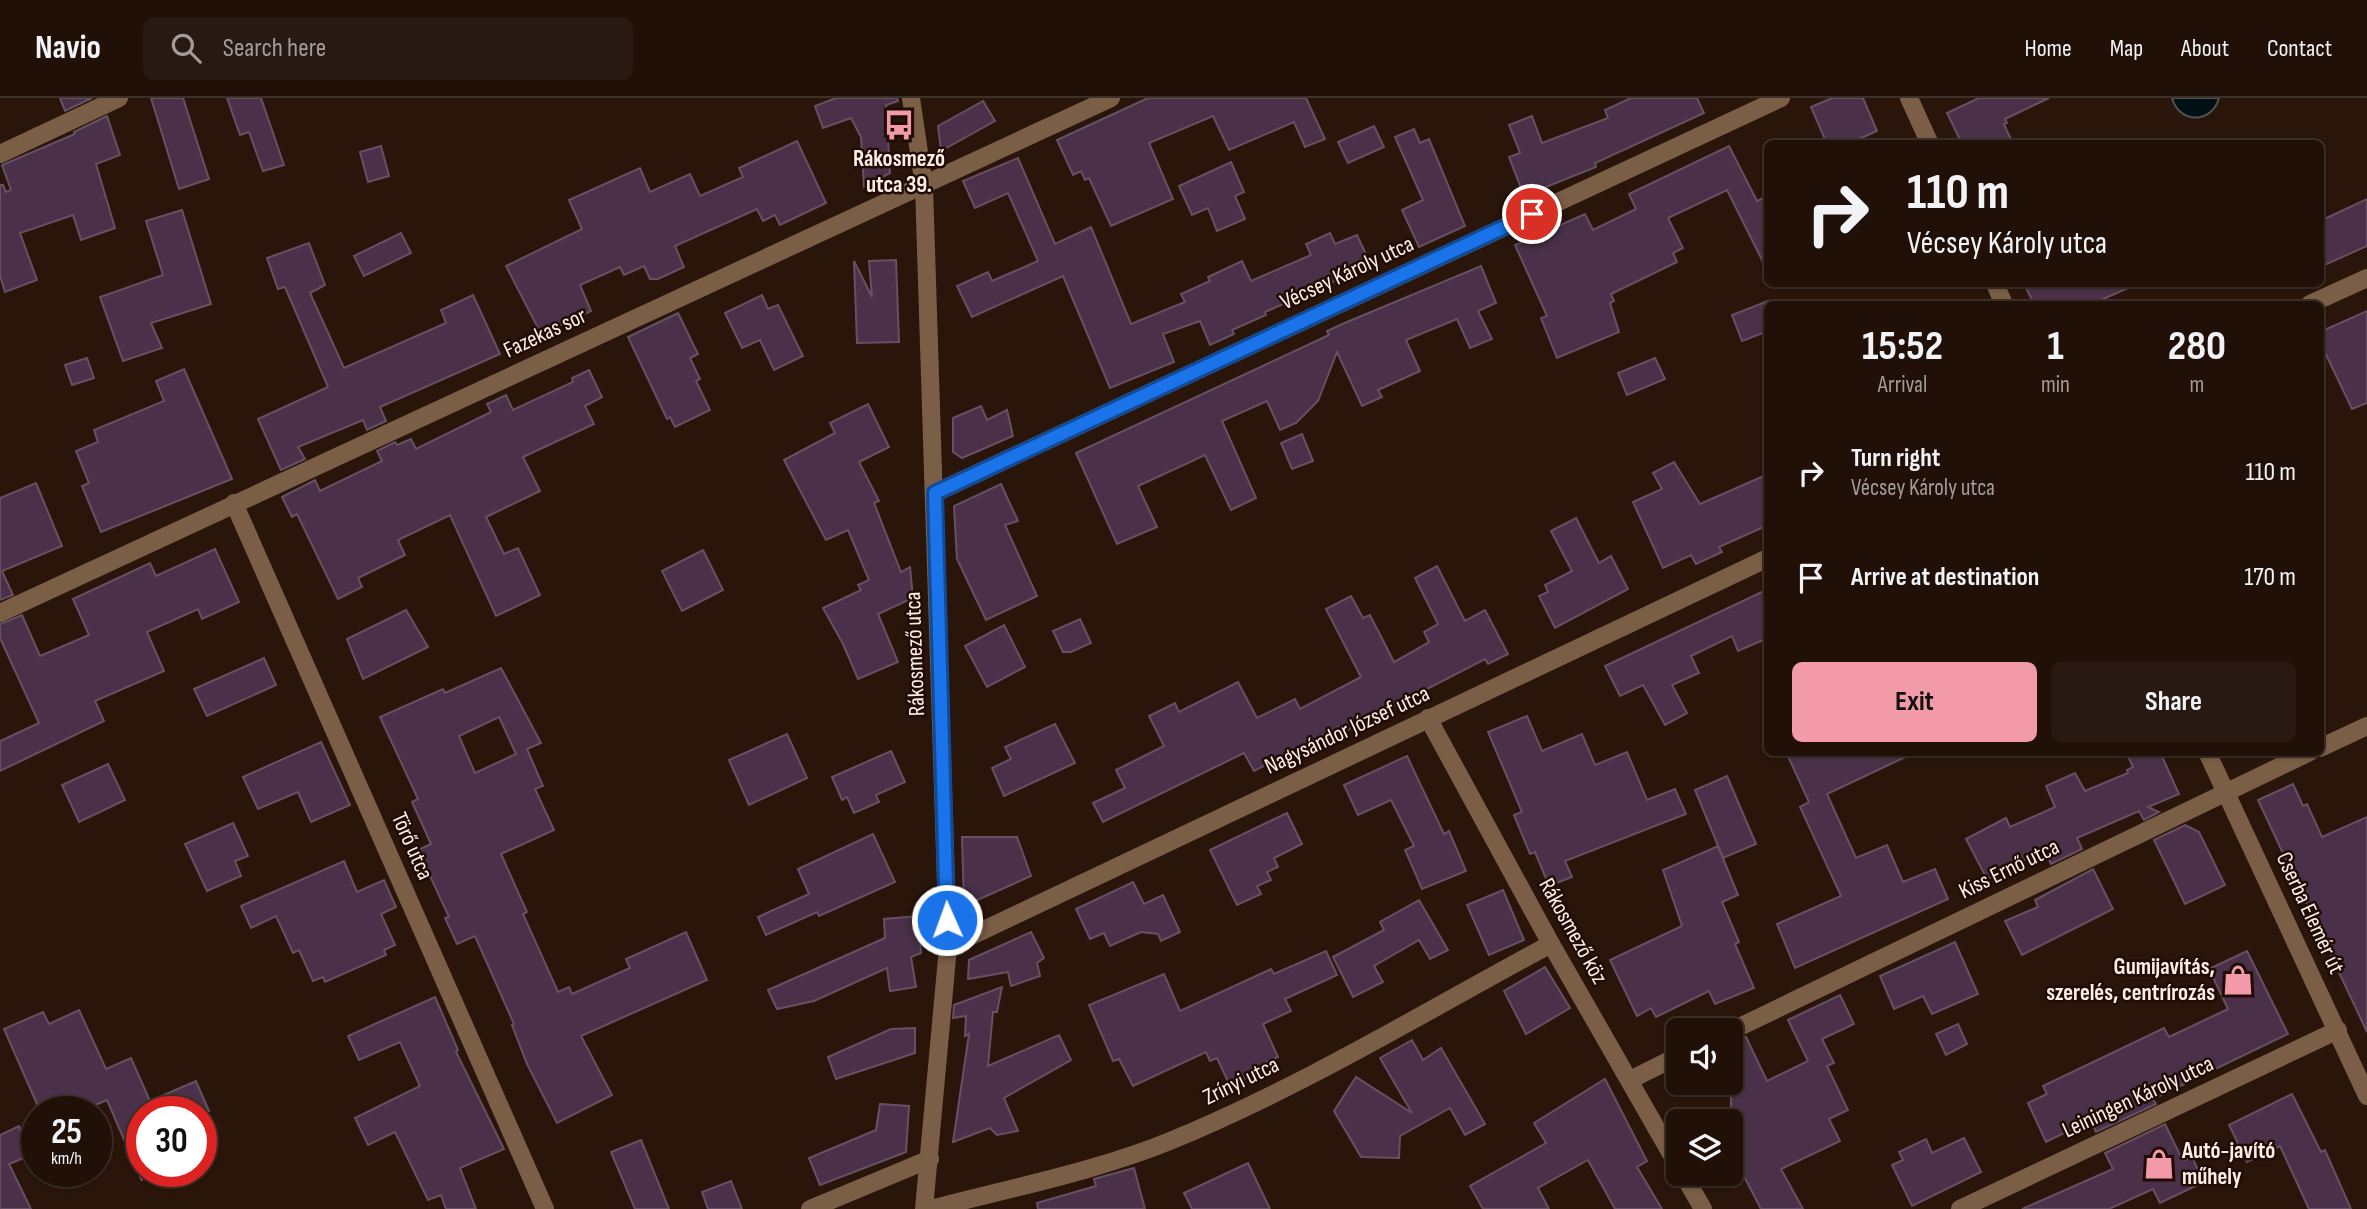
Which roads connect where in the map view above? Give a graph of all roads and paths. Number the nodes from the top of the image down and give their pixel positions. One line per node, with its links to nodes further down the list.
1 (118, 98): 7 (street)
2 (911, 98): 8 (street, Rákosmező utca)
3 (1111, 98): 8 (street, Fazekas sor)
4 (1780, 98): 11 (street, Vécsey Károly utca)
5 (1909, 98): 6 (street)
6 (1928, 140)
7 (0, 154)
8 (924, 186): 11 (street, Rákosmező utca); 12 (street, Fazekas sor)
9 (2367, 278): 10 (street)
10 (2317, 301)
11 (935, 493): 22 (street, Rákosmező utca)
12 (234, 503): 14 (street, Fazekas sor); 31 (street, Törő utca)
13 (1764, 560): 15 (street, Nagysándor József utca)
14 (0, 613)
15 (1428, 718): 21 (street, Rákosmező köz); 22 (street, Nagysándor József utca)
16 (2367, 726): 17 (street)
17 (2324, 746)
18 (2209, 756): 20 (street, Cserba Elemér út)
19 (2302, 756): 20 (street, Kiss Ernő utca)
20 (2225, 792): 23 (street, Kiss Ernő utca); 24 (street, Cserba Elemér út)
21 (1551, 944): 26 (street, Rákosmező köz); 34 (street, Zrínyi utca)
22 (948, 947): 29 (street, Rákosmező utca)
23 (1743, 1025)
24 (2338, 1030): 27 (street, Cserba Elemér út); 36 (street, Leiningen Károly utca)
25 (1666, 1062): 26 (street)
26 (1630, 1080): 28 (street, Rákosmező köz)
27 (2367, 1096)
28 (1666, 1144)
29 (930, 1159): 32 (street); 33 (street, Rákosmező utca)
30 (1690, 1186): 35 (street)
31 (545, 1209)
32 (810, 1209)
33 (924, 1209)
34 (931, 1209)
35 (1703, 1209)
36 (1960, 1209)

